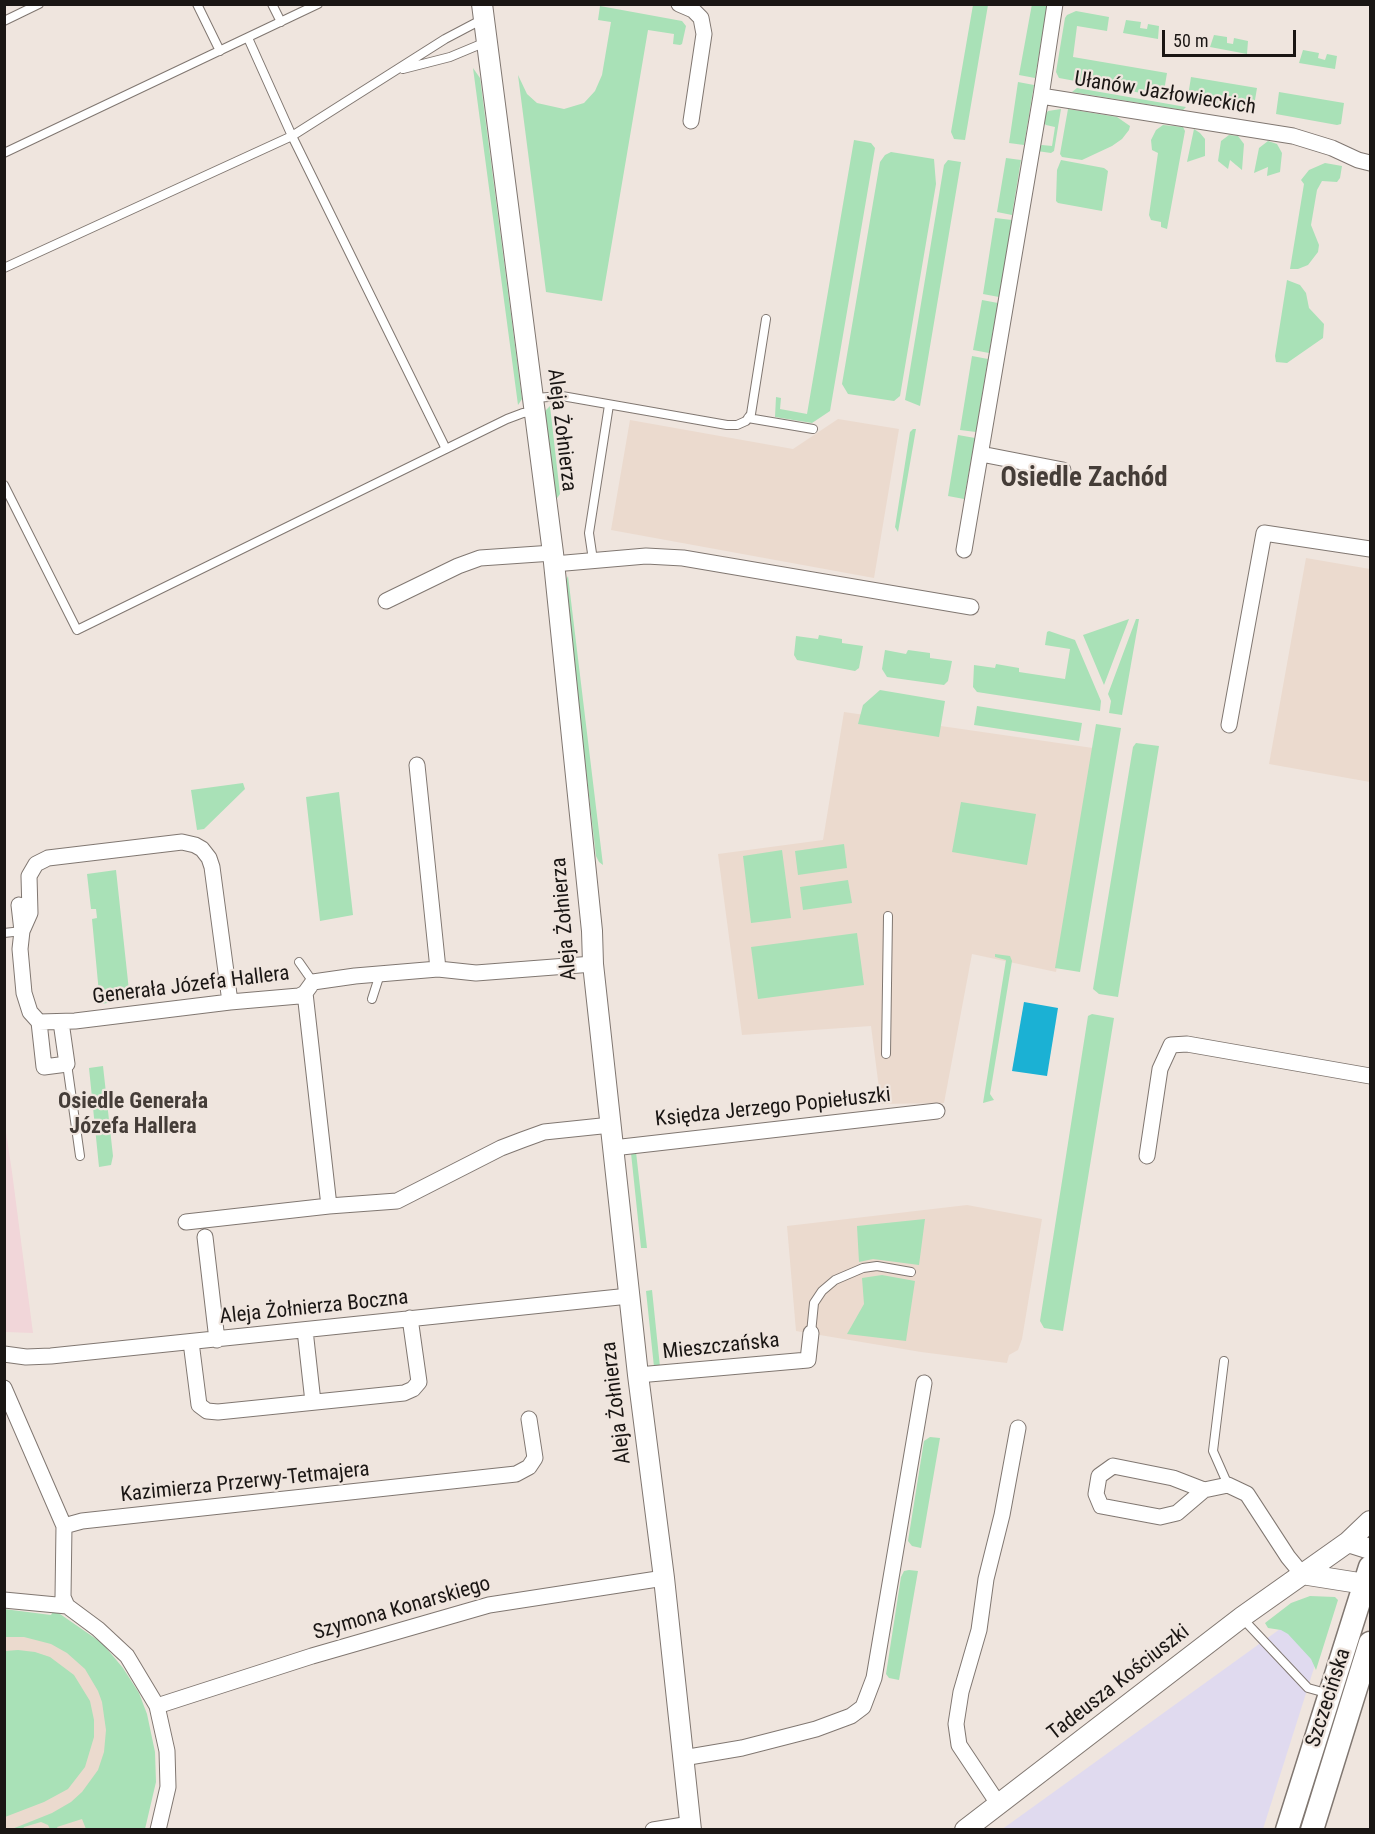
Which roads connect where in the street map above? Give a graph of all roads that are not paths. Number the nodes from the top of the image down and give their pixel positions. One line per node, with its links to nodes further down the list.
1 (39, 4): 8 (lane)
2 (197, 4): 12 (lane)
3 (272, 4): 9 (lane)
4 (318, 4): 9 (lane)
5 (679, 4): 15 (street)
6 (1055, 4): 14 (street, Ułanów Jazłowieckich)
7 (482, 12): 11 (street, Aleja Żołnierza); 13 (lane)
8 (4, 21)
9 (281, 22): 10 (lane)
10 (248, 38): 12 (lane); 16 (lane)
11 (486, 42): 13 (lane); 21 (street, Aleja Żołnierza)
12 (220, 51): 17 (lane)
13 (396, 71): 16 (lane)
14 (1041, 96): 18 (street, Ułanów Jazłowieckich); 26 (street)
15 (691, 122)
16 (292, 136): 19 (lane); 25 (lane)
17 (4, 153)
18 (1371, 163)
19 (4, 268)
20 (766, 319): 23 (lane)
21 (534, 405): 22 (lane); 25 (lane); 31 (street, Aleja Żołnierza)
22 (609, 405): 23 (lane); 32 (lane)
23 (748, 418): 24 (lane)
24 (813, 429)
25 (446, 449): 28 (lane)
26 (981, 454): 27 (street); 30 (street)
27 (1063, 470)
28 (4, 485)
29 (1371, 549): 35 (street)
30 (964, 550)
31 (553, 559): 32 (street); 33 (street); 42 (street, Aleja Żołnierza)
32 (593, 560): 34 (street)
33 (386, 601)
34 (971, 607)
35 (1230, 726)
36 (417, 765): 43 (street)
37 (19, 905): 39 (street)
38 (888, 916): 50 (lane)
39 (22, 931): 40 (lane); 47 (street); 48 (street)
40 (4, 933)
41 (299, 962): 45 (lane)
42 (593, 964): 43 (street, Generała Józefa Hallera); 54 (street, Aleja Żołnierza)
43 (438, 969): 44 (street, Generała Józefa Hallera)
44 (380, 974): 45 (street, Generała Józefa Hallera); 46 (lane)
45 (309, 988): 47 (street, Generała Józefa Hallera); 58 (street)
46 (372, 999)
47 (230, 1002): 49 (street, Generała Józefa Hallera)
48 (39, 1022): 49 (street, Generała Józefa Hallera); 51 (street)
49 (68, 1022): 51 (street)
50 (886, 1054)
51 (67, 1064): 56 (lane)
52 (1371, 1077): 57 (street)
53 (937, 1111): 55 (street, Księdza Jerzego Popiełuszki)
54 (610, 1125): 55 (street, Aleja Żołnierza); 58 (street)
55 (613, 1148): 62 (street, Aleja Żołnierza)
56 (80, 1156)
57 (1147, 1156)
58 (329, 1206): 59 (street)
59 (186, 1222)
60 (205, 1237): 66 (street)
61 (911, 1272): 65 (lane)
62 (629, 1296): 63 (street, Aleja Żołnierza Boczna); 70 (street, Aleja Żołnierza)
63 (410, 1318): 64 (street, Aleja Żołnierza Boczna); 73 (street)
64 (305, 1330): 66 (street, Aleja Żołnierza Boczna); 73 (street)
65 (811, 1333): 70 (street, Mieszczańska)
66 (217, 1340): 67 (street, Aleja Żołnierza Boczna)
67 (191, 1342): 68 (street, Aleja Żołnierza Boczna); 73 (street)
68 (4, 1354)
69 (1224, 1361): 76 (lane)
70 (638, 1375): 83 (street, Aleja Żołnierza)
71 (924, 1383): 91 (street)
72 (4, 1388): 79 (street)
73 (313, 1402)
74 (529, 1419): 79 (street, Kazimierza Przerwy-Tetmajera)
75 (1018, 1428): 92 (street)
76 (1228, 1485): 77 (street); 82 (street)
77 (1204, 1490): 77 (street)
78 (1371, 1521): 80 (street, Tadeusza Kościuszki)
79 (64, 1526): 86 (street)
80 (1348, 1542): 81 (street); 82 (street, Tadeusza Kościuszki)
81 (1371, 1549)
82 (1302, 1574): 84 (street); 87 (street, Tadeusza Kościuszki)
83 (664, 1578): 90 (street, Szymona Konarskiego); 91 (street, Aleja Żołnierza)
84 (1369, 1578): 89 (main road, Szczecińska)
85 (4, 1600): 86 (street)
86 (67, 1606): 90 (street)
87 (1242, 1617): 89 (lane); 92 (street, Tadeusza Kościuszki)
88 (1371, 1643): 98 (main road, Szczecińska)
89 (1330, 1694): 97 (main road, Szczecińska)
90 (157, 1706): 94 (street)
91 (683, 1758): 93 (street, Aleja Żołnierza)
92 (999, 1804): 96 (street, Tadeusza Kościuszki)
93 (690, 1827): 95 (street)
94 (158, 1830)
95 (653, 1830)
96 (966, 1830)
97 (1287, 1830)
98 (1312, 1830)

